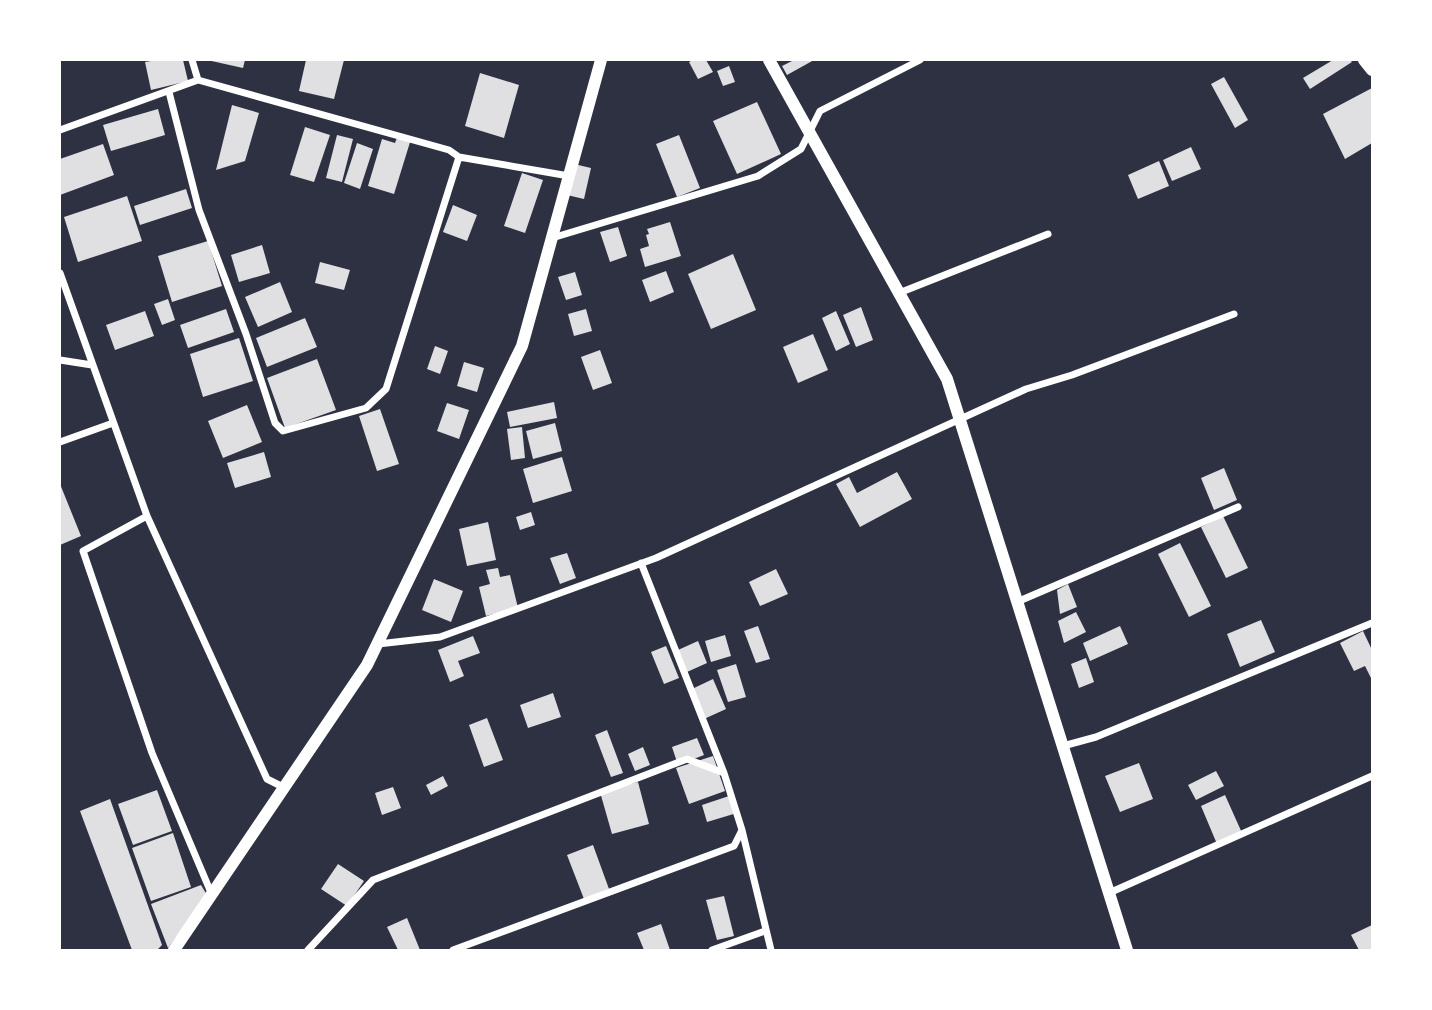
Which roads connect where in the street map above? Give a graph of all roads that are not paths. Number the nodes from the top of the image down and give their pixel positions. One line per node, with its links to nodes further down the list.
1 (192, 60): 7 (street)
2 (601, 60): 12 (street)
3 (769, 60): 10 (street)
4 (920, 60): 10 (street)
5 (1364, 60): 6 (street)
6 (1373, 69)
7 (198, 80): 8 (street); 11 (street)
8 (169, 92): 9 (street); 11 (street)
9 (60, 131)
10 (807, 132): 14 (street); 16 (street)
11 (459, 157): 12 (street)
12 (569, 176): 14 (street)
13 (1048, 234): 16 (street)
14 (552, 238): 28 (street)
15 (60, 273): 19 (street)
16 (899, 293): 20 (street)
17 (1234, 314): 20 (street)
18 (60, 360): 19 (street)
19 (92, 365): 21 (street)
20 (959, 418): 25 (street); 26 (street)
21 (113, 423): 22 (street); 24 (street)
22 (60, 442)
23 (1238, 507): 26 (street)
24 (147, 516): 32 (street); 35 (street)
25 (641, 563): 28 (street); 30 (street)
26 (1017, 602): 29 (street)
27 (1373, 623): 29 (street)
28 (378, 644): 32 (street)
29 (1063, 746): 34 (street)
30 (724, 773): 33 (street); 38 (street)
31 (1373, 776): 34 (street)
32 (285, 788): 35 (street)
33 (742, 830): 36 (street); 39 (street)
34 (1109, 893): 42 (street)
35 (212, 895): 37 (street)
36 (765, 931): 40 (street); 41 (street)
37 (174, 950)
38 (308, 950)
39 (453, 950)
40 (712, 950)
41 (771, 950)
42 (1127, 950)

